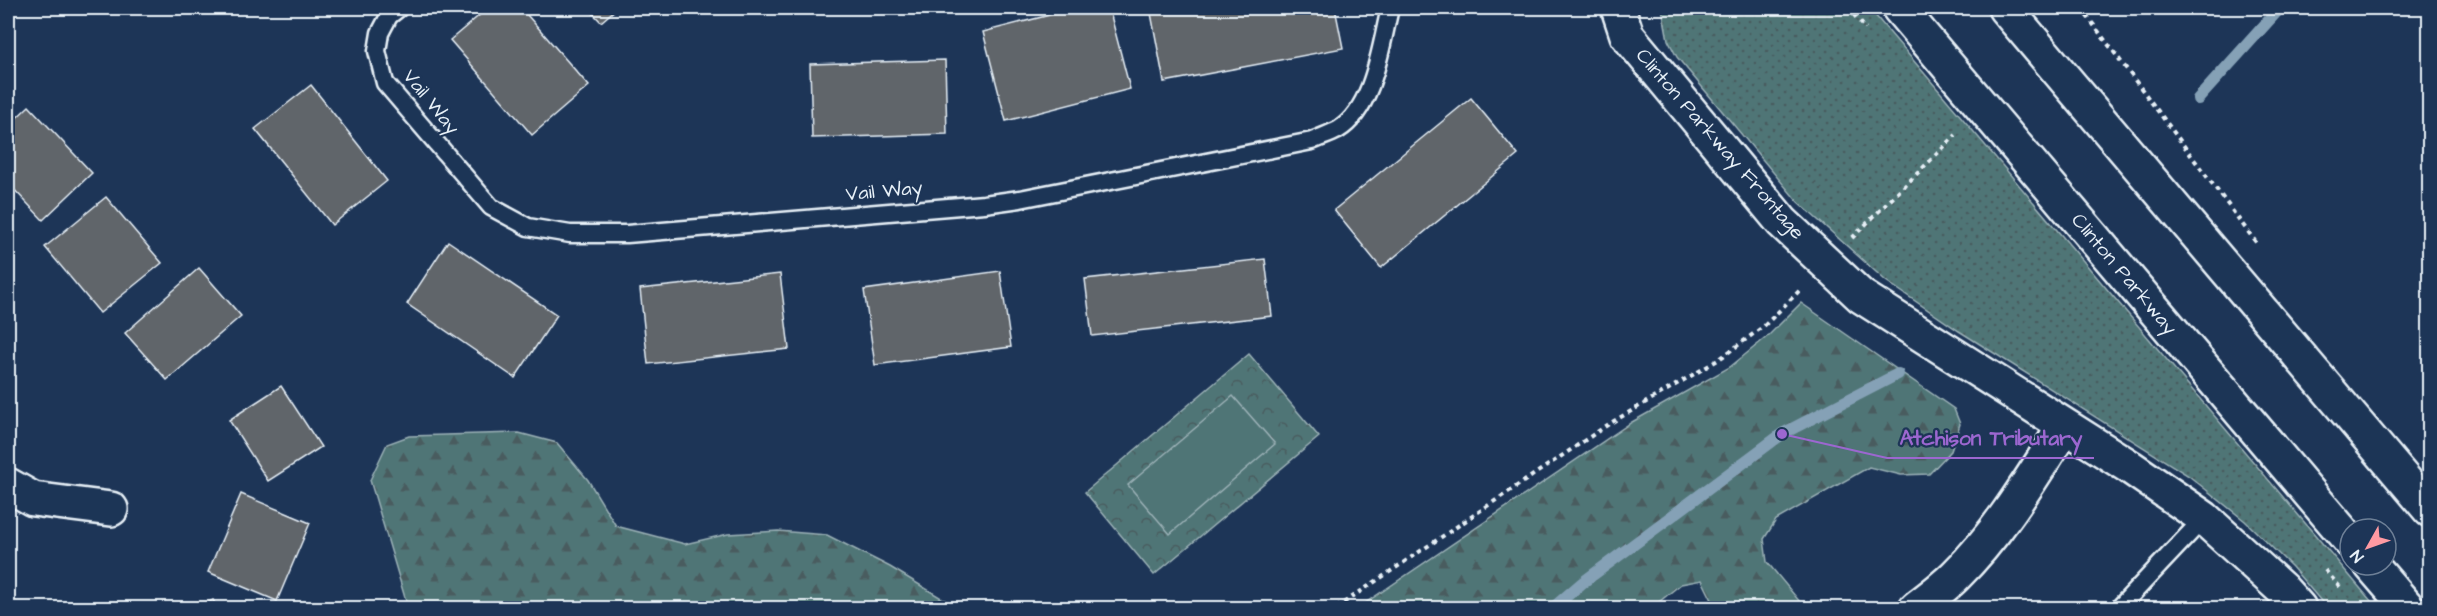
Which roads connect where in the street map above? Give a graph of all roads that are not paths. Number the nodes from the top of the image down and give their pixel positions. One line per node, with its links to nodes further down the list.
1 (399, 8): 2 (lane, Vail Way)
2 (1390, 8)
3 (1618, 8): 6 (main road, Clinton Parkway Frontage)
4 (1899, 8): 11 (main road, Clinton Parkway)
5 (2005, 8): 9 (main road)
6 (2064, 428): 10 (main road, Clinton Parkway Frontage); 13 (main road)
7 (8, 485): 8 (main road)
8 (111, 509)
9 (2430, 510)
10 (2204, 518): 14 (lane); 15 (main road, Clinton Parkway Frontage)
11 (2338, 527)
12 (2381, 577): 16 (main road)
13 (1916, 609)
14 (2119, 609)
15 (2299, 609)
16 (2408, 609)

